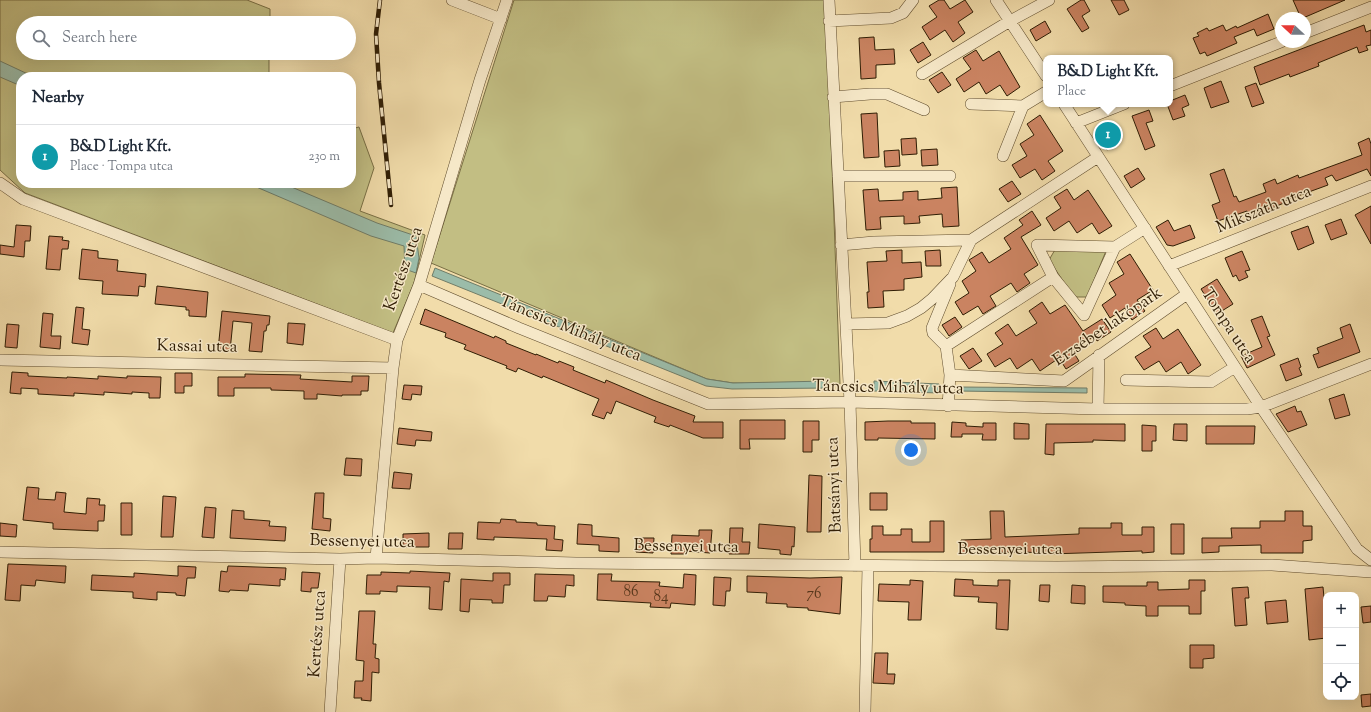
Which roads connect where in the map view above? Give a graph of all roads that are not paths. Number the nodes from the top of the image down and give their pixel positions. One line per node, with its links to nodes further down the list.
1 (452, 0): 8 (street)
2 (507, 0): 8 (street, Kertész utca)
3 (829, 0): 9 (street)
4 (913, 0): 9 (street)
5 (996, 0): 10 (street)
6 (1049, 0): 10 (street)
7 (1371, 7): 11 (street)
8 (501, 19): 37 (street, Kertész utca)
9 (829, 21): 17 (street)
10 (1010, 21): 13 (street); 14 (street)
11 (1311, 31)
12 (1275, 44): 15 (street)
13 (1043, 71)
14 (922, 74)
15 (1173, 85)
16 (1043, 94): 19 (street)
17 (834, 97): 22 (street); 26 (street)
18 (971, 104): 19 (street)
19 (1023, 106): 24 (street)
20 (1066, 107): 23 (street, Tompa utca)
21 (1116, 107): 23 (street)
22 (924, 110)
23 (1076, 123): 25 (street, Tompa utca)
24 (1003, 156)
25 (1098, 157): 30 (street, Tompa utca); 31 (street)
26 (838, 176): 27 (street); 32 (street)
27 (950, 176)
28 (0, 183): 42 (street)
29 (1371, 186): 34 (street, Mikszáth utca)
30 (1144, 228): 33 (street); 34 (street, Tompa utca)
31 (971, 240): 32 (street); 35 (street)
32 (841, 245): 41 (street)
33 (1115, 247): 36 (street); 36 (street)
34 (1169, 266): 38 (street, Tompa utca)
35 (953, 277): 39 (street); 40 (street)
36 (1052, 277): 43 (street)
37 (419, 285): 42 (street, Kertész utca); 51 (street, Táncsics Mihály utca)
38 (1187, 294): 44 (street, Erzsébet lakópark); 47 (street, Tompa utca)
39 (925, 305): 40 (street); 41 (street)
40 (938, 314): 43 (street)
41 (846, 324): 51 (street)
42 (397, 340): 48 (street, Kertész utca)
43 (946, 346): 49 (street)
44 (1099, 355): 49 (street, Erzsébet lakópark); 54 (street)
45 (0, 360): 48 (street, Kassai utca)
46 (1371, 364): 53 (street, Táncsics Mihály utca)
47 (1235, 367): 50 (street); 53 (street, Tompa utca)
48 (393, 368): 56 (street, Kertész utca)
49 (950, 375): 52 (street)
50 (1126, 380)
51 (850, 402): 52 (street, Táncsics Mihály utca); 59 (street, Batsányi utca)
52 (948, 406): 54 (street, Táncsics Mihály utca)
53 (1261, 407): 54 (street, Táncsics Mihály utca); 58 (street, Tompa utca)
54 (1098, 409)
55 (0, 552): 57 (street, Bessenyei utca)
56 (376, 558): 57 (street, Bessenyei utca); 59 (street, Bessenyei utca)
57 (340, 559): 62 (street, Kertész utca)
58 (1371, 560)
59 (855, 566): 60 (street, Bessenyei utca)
60 (868, 566): 61 (street, Bessenyei utca); 63 (street)
61 (1371, 572)
62 (330, 712)
63 (865, 712)

